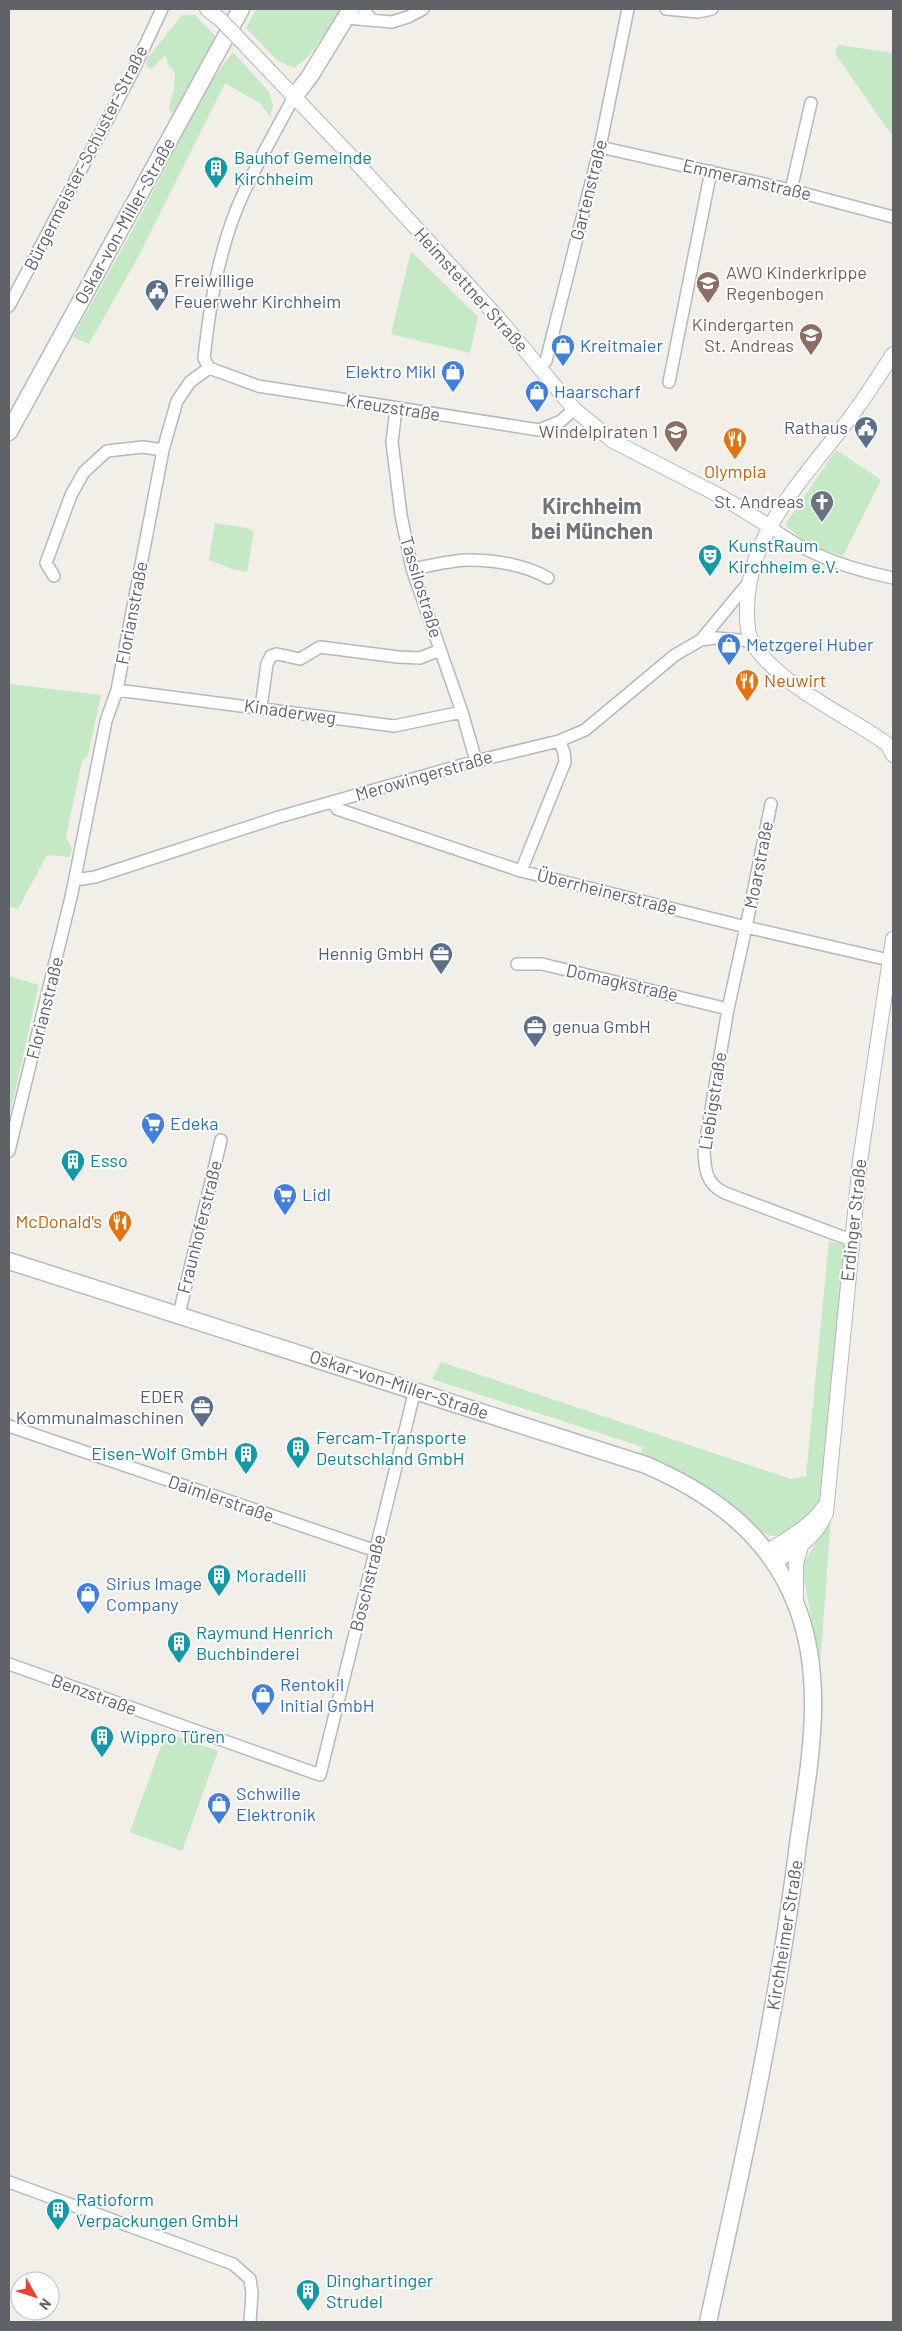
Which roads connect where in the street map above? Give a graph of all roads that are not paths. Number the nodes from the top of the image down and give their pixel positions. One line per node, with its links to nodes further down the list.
1 (162, 9): 17 (street, Bürgermeister-Schuster-Straße)
2 (207, 9): 11 (street, Heimstettner Straße, bridge)
3 (242, 9): 24 (main road, Oskar-von-Miller-Straße)
4 (363, 9): 10 (street)
5 (423, 9): 10 (street)
6 (628, 9): 13 (street, Gartenstraße)
7 (666, 9): 8 (street)
8 (712, 9)
9 (349, 13): 10 (street); 11 (main road)
10 (371, 19)
11 (294, 97): 19 (street); 20 (street, Heimstettner Straße)
12 (811, 103): 15 (street)
13 (600, 147): 14 (street, Emmeramstraße); 20 (street, Gartenstraße)
14 (711, 171): 15 (street, Emmeramstraße); 21 (street)
15 (791, 190): 16 (street, Emmeramstraße)
16 (893, 217)
17 (9, 306)
18 (893, 354): 26 (street)
19 (209, 368): 22 (street, Kreuzstraße); 25 (street, Florianstraße)
20 (540, 368): 23 (street, Heimstettner Straße)
21 (669, 382)
22 (396, 409): 23 (street, Kreuzstraße); 27 (street, Tassilostraße)
23 (574, 409): 26 (street, Heimstettner Straße)
24 (9, 432)
25 (163, 450): 28 (street); 35 (street, Florianstraße)
26 (769, 526): 30 (street); 31 (street)
27 (412, 568): 29 (street); 34 (street, Tassilostraße)
28 (54, 576)
29 (548, 578)
30 (893, 578)
31 (749, 582): 32 (street); 33 (street)
32 (701, 640): 33 (street, Merowingerstraße); 38 (street, Merowingerstraße)
33 (750, 641): 39 (street)
34 (440, 650): 36 (street); 37 (street, Tassilostraße)
35 (117, 690): 36 (street, Kinaderweg); 44 (street, Florianstraße)
36 (260, 707): 37 (street, Kinaderweg)
37 (462, 712): 40 (street, Tassilostraße)
38 (559, 741): 40 (street, Merowingerstraße); 43 (street)
39 (891, 746)
40 (476, 761): 41 (street, Merowingerstraße)
41 (333, 802): 43 (street, Überrheinerstraße); 44 (street, Merowingerstraße)
42 (771, 804): 45 (street, Moarstraße)
43 (521, 871): 45 (street, Überrheinerstraße)
44 (75, 880): 51 (street, Florianstraße)
45 (746, 927): 47 (street, Überrheinerstraße); 49 (street, Liebigstraße)
46 (893, 939): 47 (street, Erdinger Straße)
47 (889, 960): 52 (street, Erdinger Straße)
48 (516, 964): 49 (street, Domagkstraße)
49 (728, 1009): 52 (street, Liebigstraße)
50 (222, 1140): 54 (street, Fraunhoferstraße)
51 (9, 1151)
52 (851, 1240): 57 (street, Erdinger Straße)
53 (9, 1261): 54 (main road, Oskar-von-Miller-Straße)
54 (179, 1314): 55 (main road, Oskar-von-Miller-Straße)
55 (415, 1390): 59 (street, Boschstraße); 60 (main road, Oskar-von-Miller-Straße)
56 (9, 1426): 59 (street, Daimlerstraße)
57 (827, 1502): 58 (street, Erdinger Straße); 60 (street)
58 (801, 1546): 60 (street, Erdinger Straße); 61 (street)
59 (376, 1551): 63 (street, Boschstraße)
60 (770, 1558): 61 (main road, Kirchheimer Straße)
61 (796, 1603): 66 (main road, Kirchheimer Straße)
62 (9, 1664): 63 (street, Benzstraße)
63 (320, 1775)
64 (9, 2182): 65 (street)
65 (250, 2322)
66 (708, 2322)

